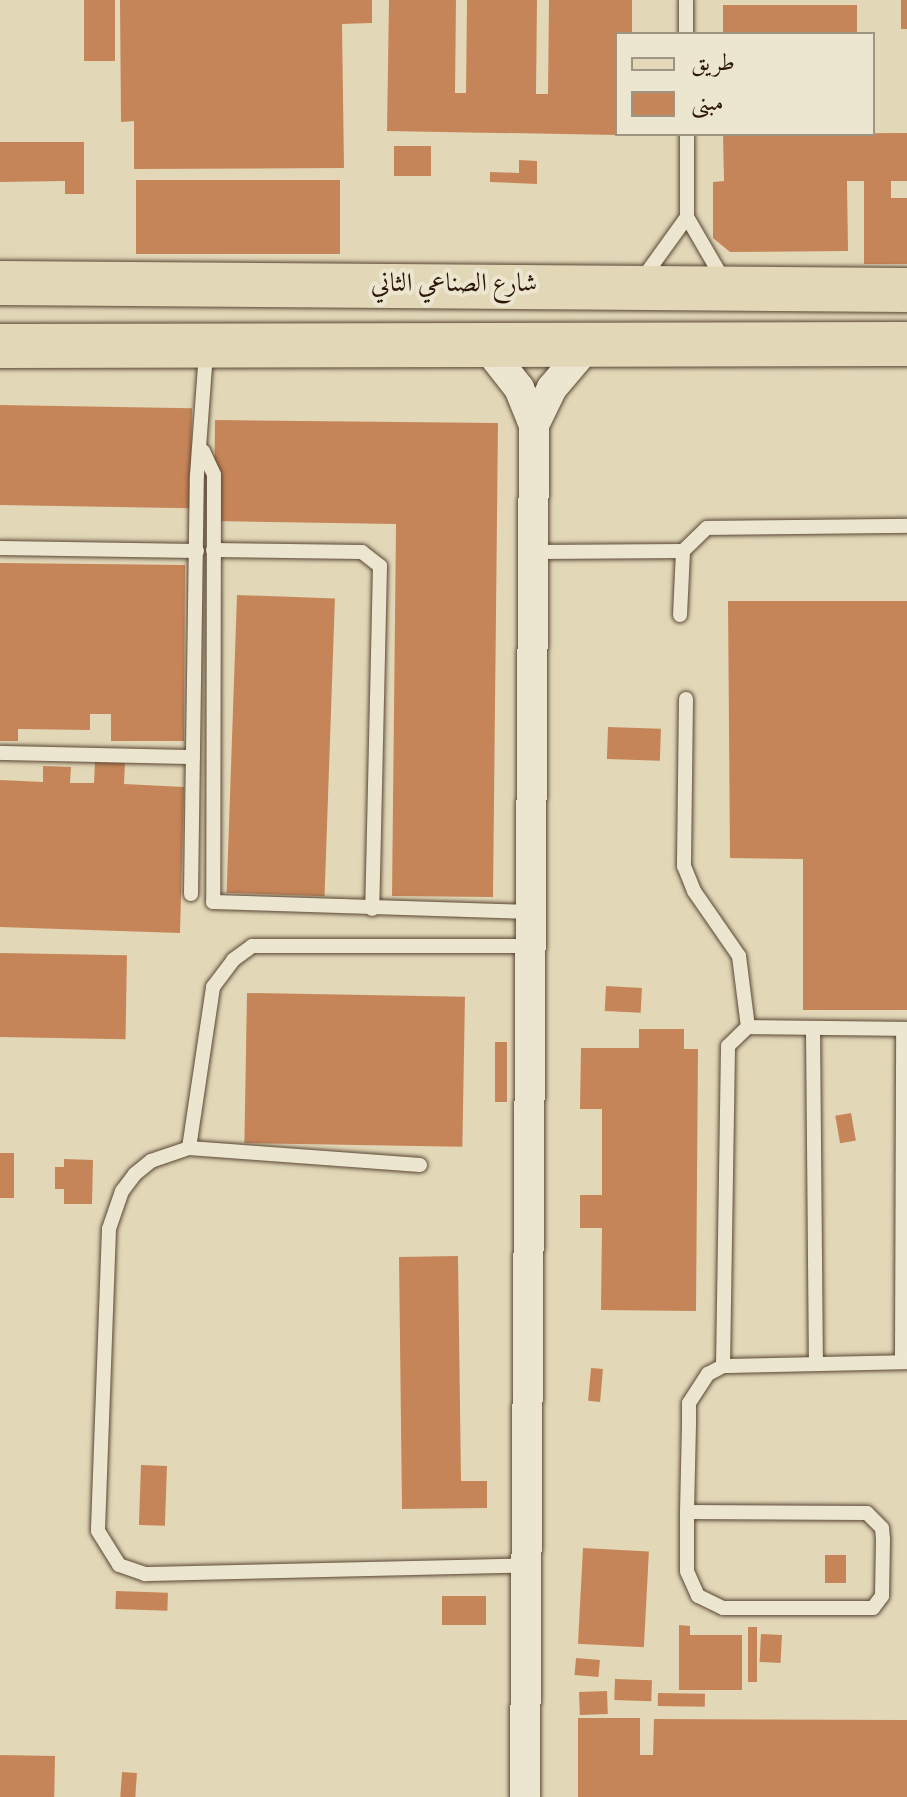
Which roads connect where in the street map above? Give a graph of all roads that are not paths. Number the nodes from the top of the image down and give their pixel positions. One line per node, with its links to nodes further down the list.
1 (686, 0): 2 (lane)
2 (686, 32)
3 (687, 136): 4 (lane)
4 (687, 217): 6 (lane); 7 (lane)
5 (0, 283): 6 (main road, شارع الصناعي الثاني)
6 (638, 285): 7 (main road, شارع الصناعي الثاني)
7 (731, 289): 8 (main road, شارع الصناعي الثاني)
8 (907, 290)
9 (482, 341): 10 (main road); 12 (main road); 14 (street)
10 (591, 342): 11 (main road); 14 (street)
11 (907, 344)
12 (206, 345): 13 (main road); 15 (lane)
13 (0, 346)
14 (534, 425): 21 (street)
15 (203, 451): 18 (lane); 19 (lane)
16 (907, 526): 20 (lane)
17 (0, 548): 19 (lane)
18 (213, 550): 27 (lane); 27 (lane)
19 (197, 551): 25 (lane)
20 (683, 551): 21 (lane); 22 (lane)
21 (536, 552): 28 (street)
22 (680, 615)
23 (686, 699): 30 (lane)
24 (0, 753): 25 (lane)
25 (193, 757): 26 (lane)
26 (191, 894)
27 (372, 909): 28 (lane)
28 (533, 912): 29 (street)
29 (533, 946): 33 (lane); 39 (street)
30 (748, 1027): 31 (lane); 37 (lane)
31 (813, 1028): 32 (lane); 36 (lane)
32 (905, 1029): 35 (lane)
33 (189, 1148): 34 (lane); 39 (lane)
34 (420, 1165)
35 (904, 1362): 36 (lane)
36 (816, 1363): 37 (lane)
37 (723, 1366): 38 (lane)
38 (687, 1512): 38 (lane)
39 (527, 1565): 40 (street)
40 (525, 1797)

